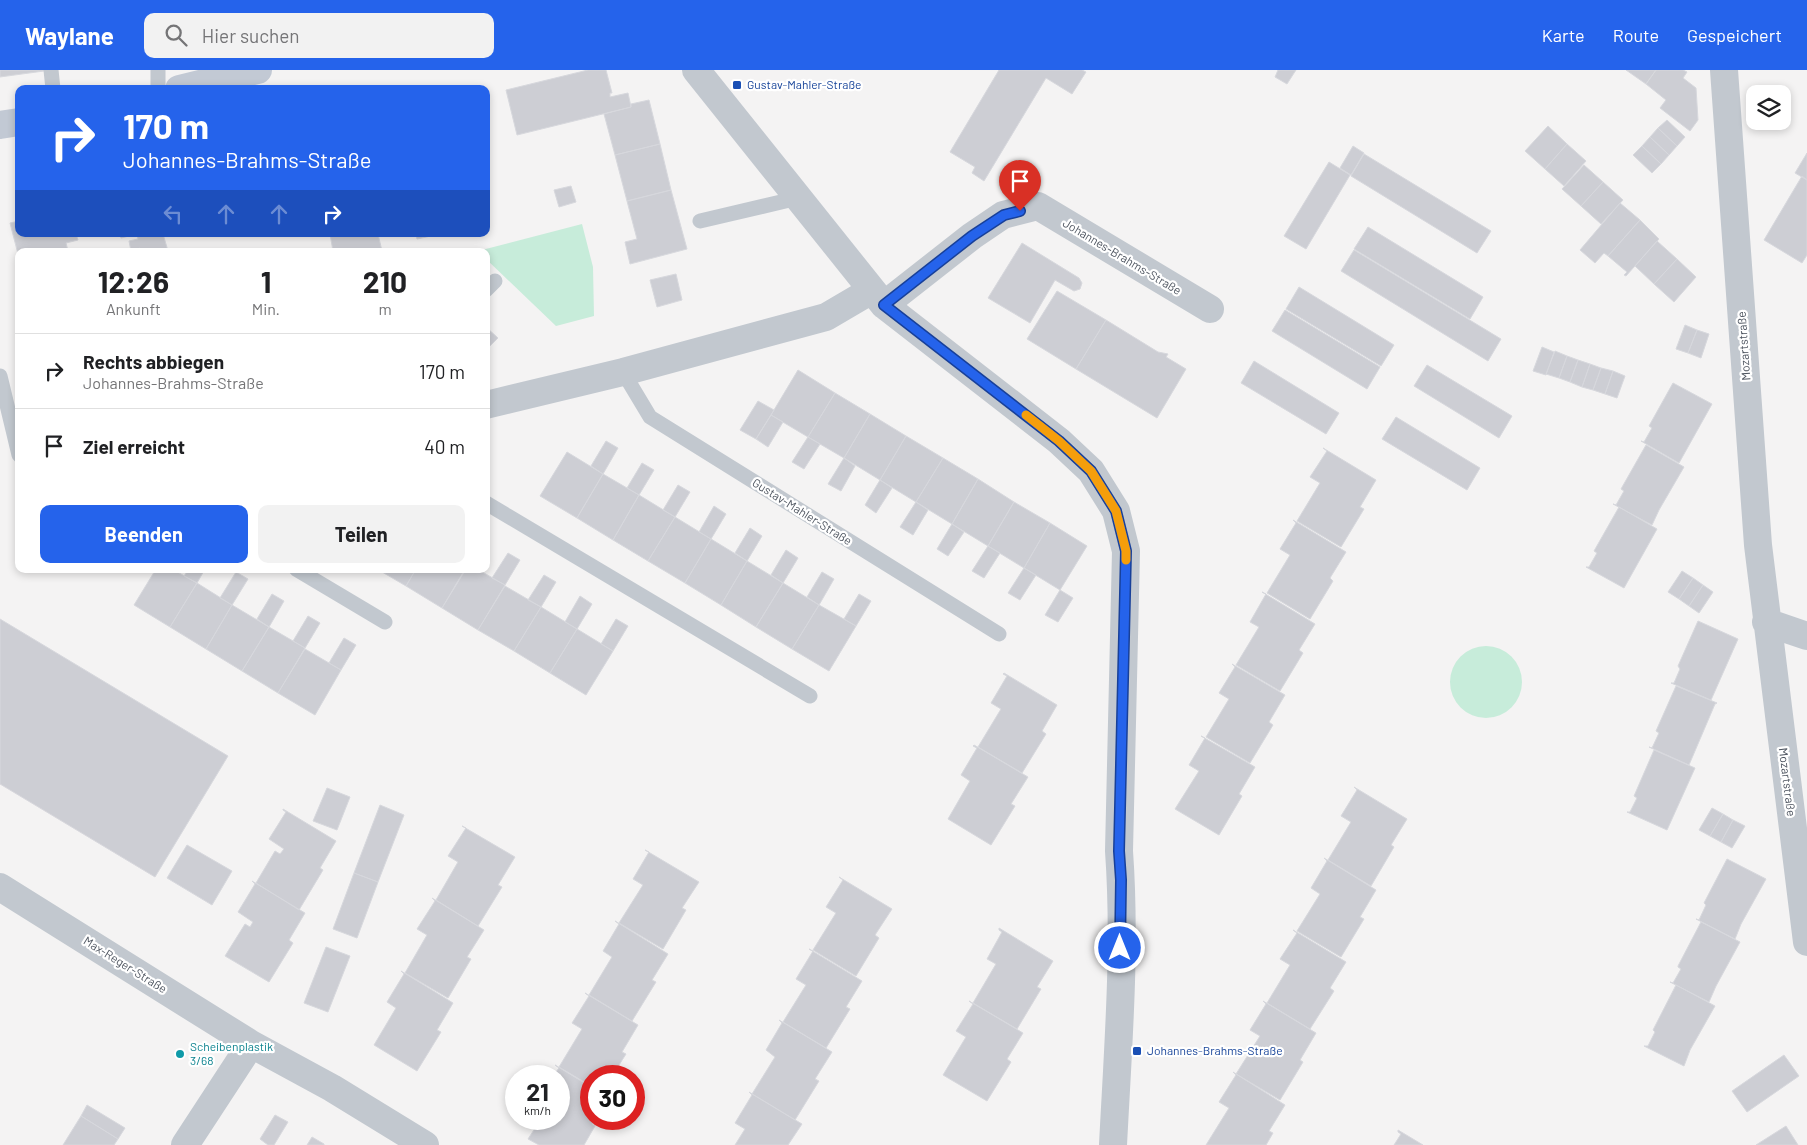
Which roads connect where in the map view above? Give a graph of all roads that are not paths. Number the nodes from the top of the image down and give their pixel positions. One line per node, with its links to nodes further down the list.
1 (51, 70): 6 (lane)
2 (158, 70): 7 (lane)
3 (258, 70): 8 (street)
4 (696, 70): 11 (street)
5 (1724, 70): 22 (street, Mozartstraße)
6 (53, 85)
7 (158, 85)
8 (196, 85)
9 (15, 123): 10 (street)
10 (0, 125)
11 (798, 198): 12 (lane); 13 (street)
12 (700, 221)
13 (878, 297): 14 (street, Johannes-Brahms-Straße); 15 (street); 31 (street)
14 (1210, 310)
15 (623, 372): 17 (street); 23 (lane, Gustav-Mahler-Straße)
16 (0, 376): 18 (lane)
17 (490, 404)
18 (15, 438)
19 (490, 505): 25 (lane)
20 (303, 573): 21 (lane)
21 (384, 622)
22 (1766, 622): 24 (street); 27 (street, Mozartstraße)
23 (999, 634)
24 (1807, 636)
25 (810, 696)
26 (0, 887): 28 (street, Max-Reger-Straße)
27 (1807, 942)
28 (251, 1044): 29 (street); 30 (street, Max-Reger-Straße)
29 (185, 1145)
30 (425, 1145)
31 (1113, 1145)

